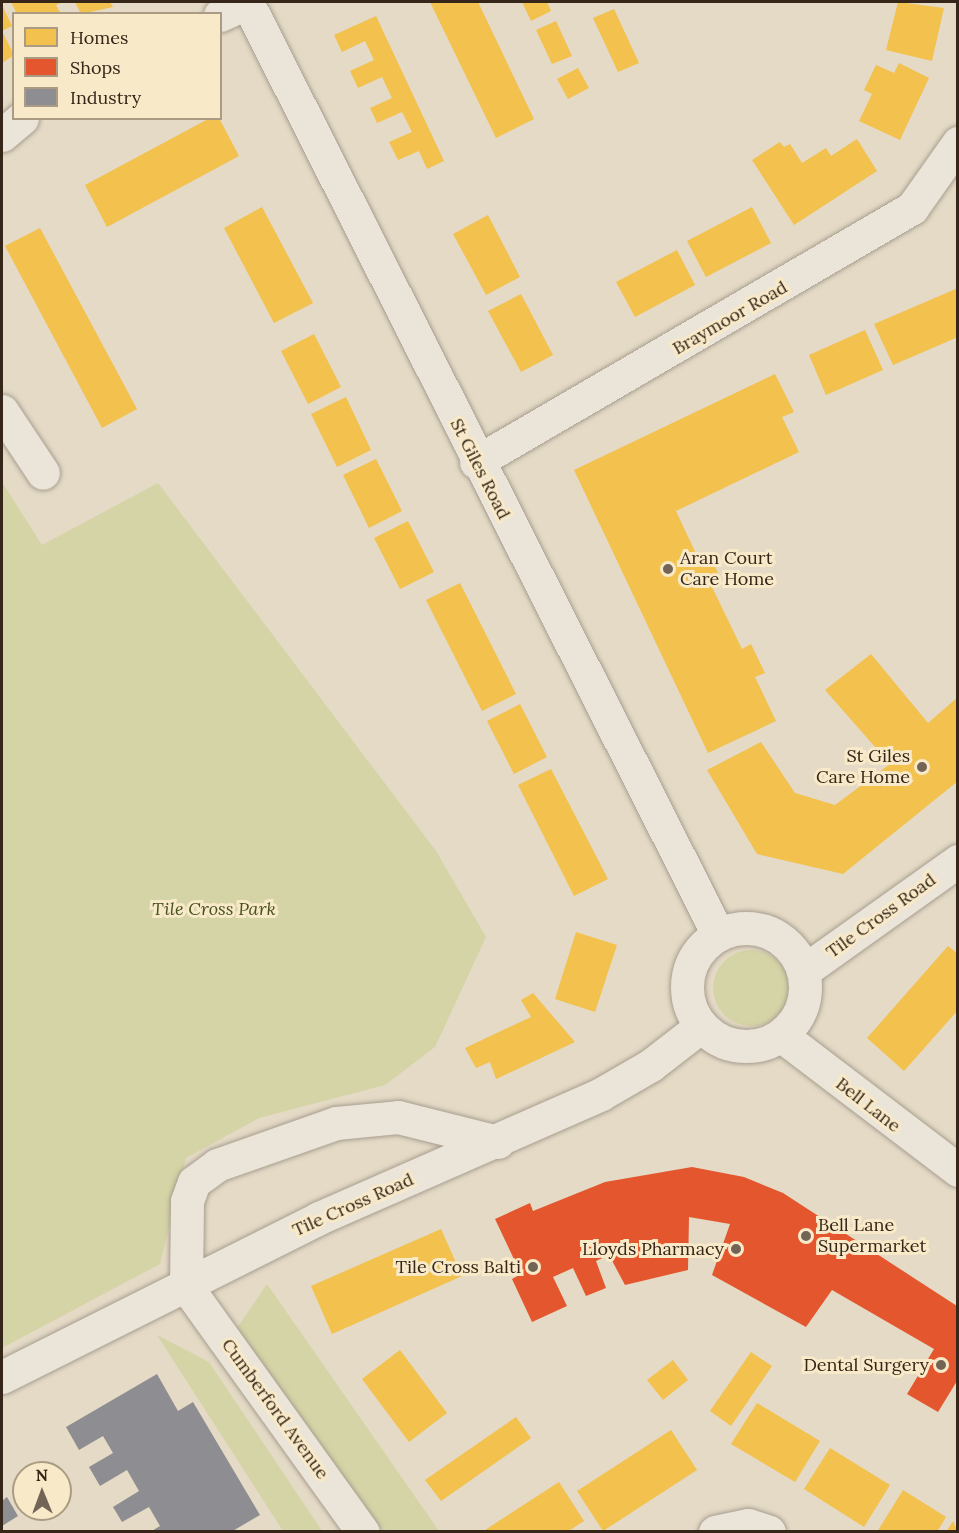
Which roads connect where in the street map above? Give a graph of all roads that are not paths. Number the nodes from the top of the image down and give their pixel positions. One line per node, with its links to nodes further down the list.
1 (247, 2): 2 (street); 7 (street, St Giles Road)
2 (222, 14)
3 (20, 120): 4 (street)
4 (2, 135)
5 (957, 143): 7 (street, Braymoor Road)
6 (2, 411): 8 (street)
7 (476, 462): 10 (street, St Giles Road)
8 (43, 472)
9 (957, 861): 11 (street, Tile Cross Road)
10 (718, 934): 11 (street); 12 (street)
11 (805, 970): 13 (street)
12 (700, 1027): 13 (street); 14 (street, Tile Cross Road)
13 (782, 1036): 15 (street, Bell Lane)
14 (498, 1142): 16 (street, Tile Cross Road); 16 (street)
15 (957, 1170)
16 (186, 1286): 17 (street, Tile Cross Road); 18 (street, Cumberford Avenue)
17 (2, 1377)
18 (363, 1532)
19 (715, 1532): 20 (street)
20 (769, 1532)

